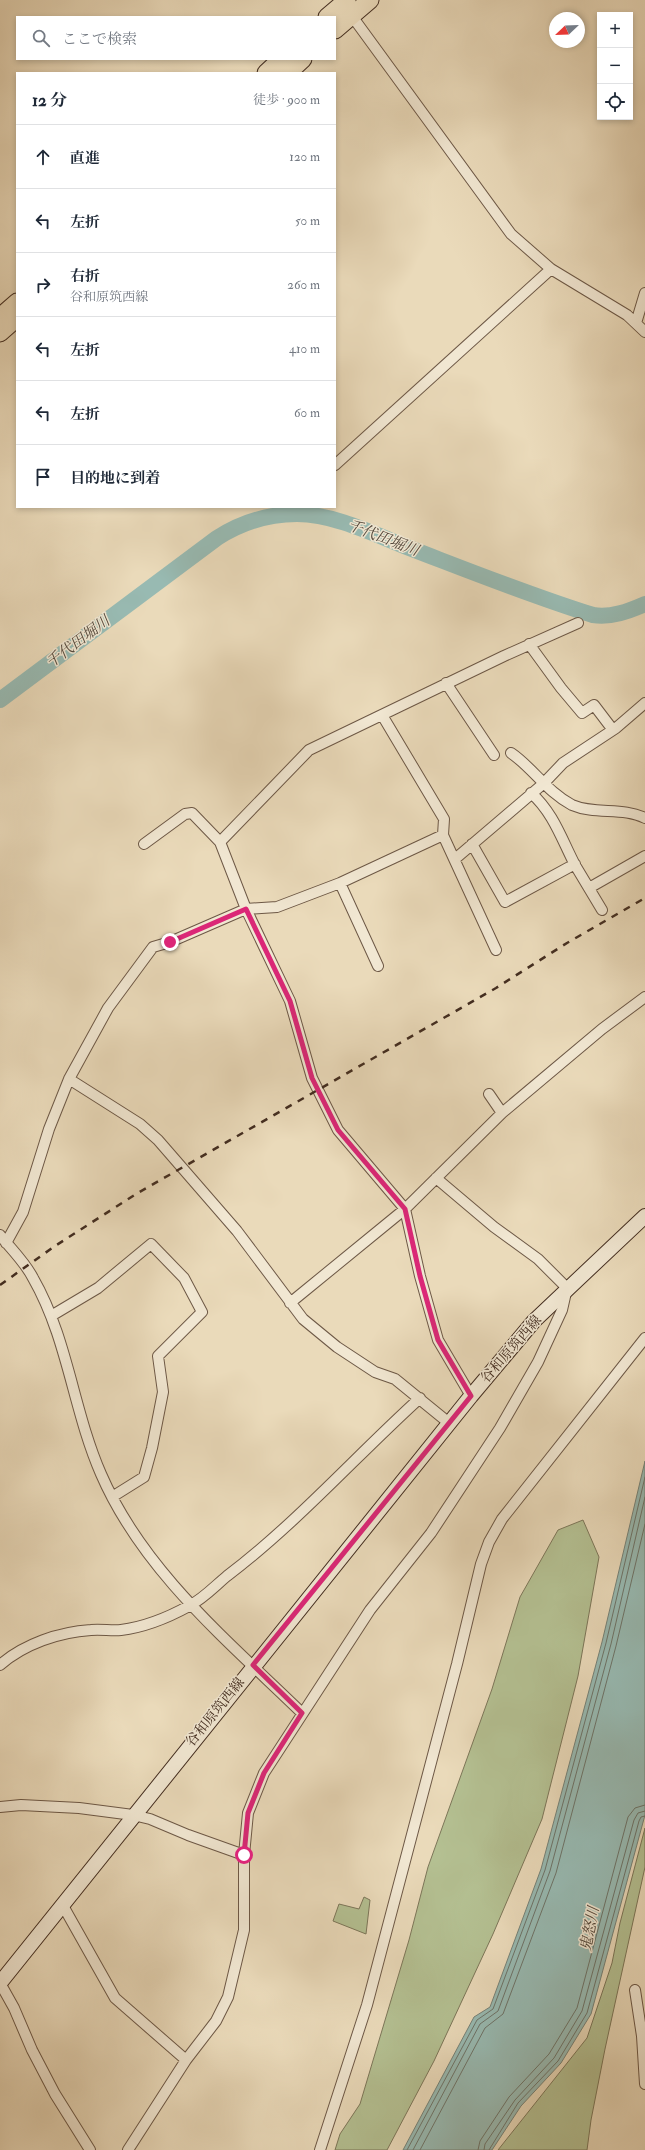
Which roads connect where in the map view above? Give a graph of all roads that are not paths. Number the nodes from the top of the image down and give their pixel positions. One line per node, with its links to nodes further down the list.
1 (370, 0): 2 (highway)
2 (346, 5): 3 (highway); 4 (highway); 9 (street)
3 (329, 16)
4 (336, 28)
5 (280, 60): 7 (highway)
6 (302, 60): 8 (highway)
7 (267, 72)
8 (289, 72)
9 (550, 269): 14 (street); 17 (street)
10 (645, 293): 14 (street)
11 (16, 303): 12 (highway)
12 (0, 317)
13 (16, 319): 16 (highway)
14 (636, 323): 15 (street)
15 (645, 332)
16 (0, 333)
17 (336, 464)
18 (578, 623): 19 (street)
19 (529, 644): 20 (street); 23 (street)
20 (446, 683): 22 (street); 25 (street)
21 (645, 703): 23 (street)
22 (382, 715): 29 (street); 30 (street)
23 (613, 730): 26 (street)
24 (511, 753): 26 (street)
25 (494, 755)
26 (543, 784): 27 (street); 28 (street)
27 (531, 793): 32 (street); 35 (street)
28 (645, 818)
29 (443, 835): 34 (street); 36 (street)
30 (220, 842): 31 (street); 38 (street)
31 (144, 844)
32 (472, 844): 34 (street); 35 (street)
33 (645, 856): 37 (street)
34 (455, 859): 40 (street)
35 (575, 864): 37 (street)
36 (340, 883): 38 (street); 41 (street)
37 (589, 888): 39 (street)
38 (246, 909): 43 (street); 47 (street)
39 (602, 910)
40 (496, 950)
41 (378, 966)
42 (645, 997): 45 (street)
43 (69, 1079): 49 (street); 51 (street)
44 (489, 1094): 45 (street)
45 (502, 1113): 46 (street)
46 (436, 1178): 47 (street); 50 (street)
47 (405, 1209): 51 (street); 54 (street)
48 (645, 1216): 50 (main road, 谷和原筑西線)
49 (3, 1239): 52 (street)
50 (567, 1288): 54 (main road, 谷和原筑西線); 61 (street)
51 (290, 1303): 55 (street)
52 (51, 1316): 57 (street); 57 (street)
53 (645, 1338): 72 (street)
54 (471, 1396): 56 (main road, 谷和原筑西線)
55 (420, 1398): 56 (street); 58 (street)
56 (449, 1423): 60 (main road, 谷和原筑西線)
57 (112, 1497): 58 (street)
58 (191, 1605): 59 (street); 60 (street)
59 (0, 1665)
60 (253, 1665): 61 (street); 63 (main road, 谷和原筑西線)
61 (302, 1713): 64 (street)
62 (0, 1807): 63 (street)
63 (133, 1815): 64 (street); 65 (main road, 谷和原筑西線)
64 (244, 1855): 68 (street)
65 (62, 1904): 66 (main road, 谷和原筑西線); 68 (street)
66 (0, 1983): 70 (street)
67 (635, 1990): 69 (street)
68 (186, 2060): 71 (street)
69 (645, 2084)
70 (90, 2150)
71 (128, 2150)
72 (320, 2150)

